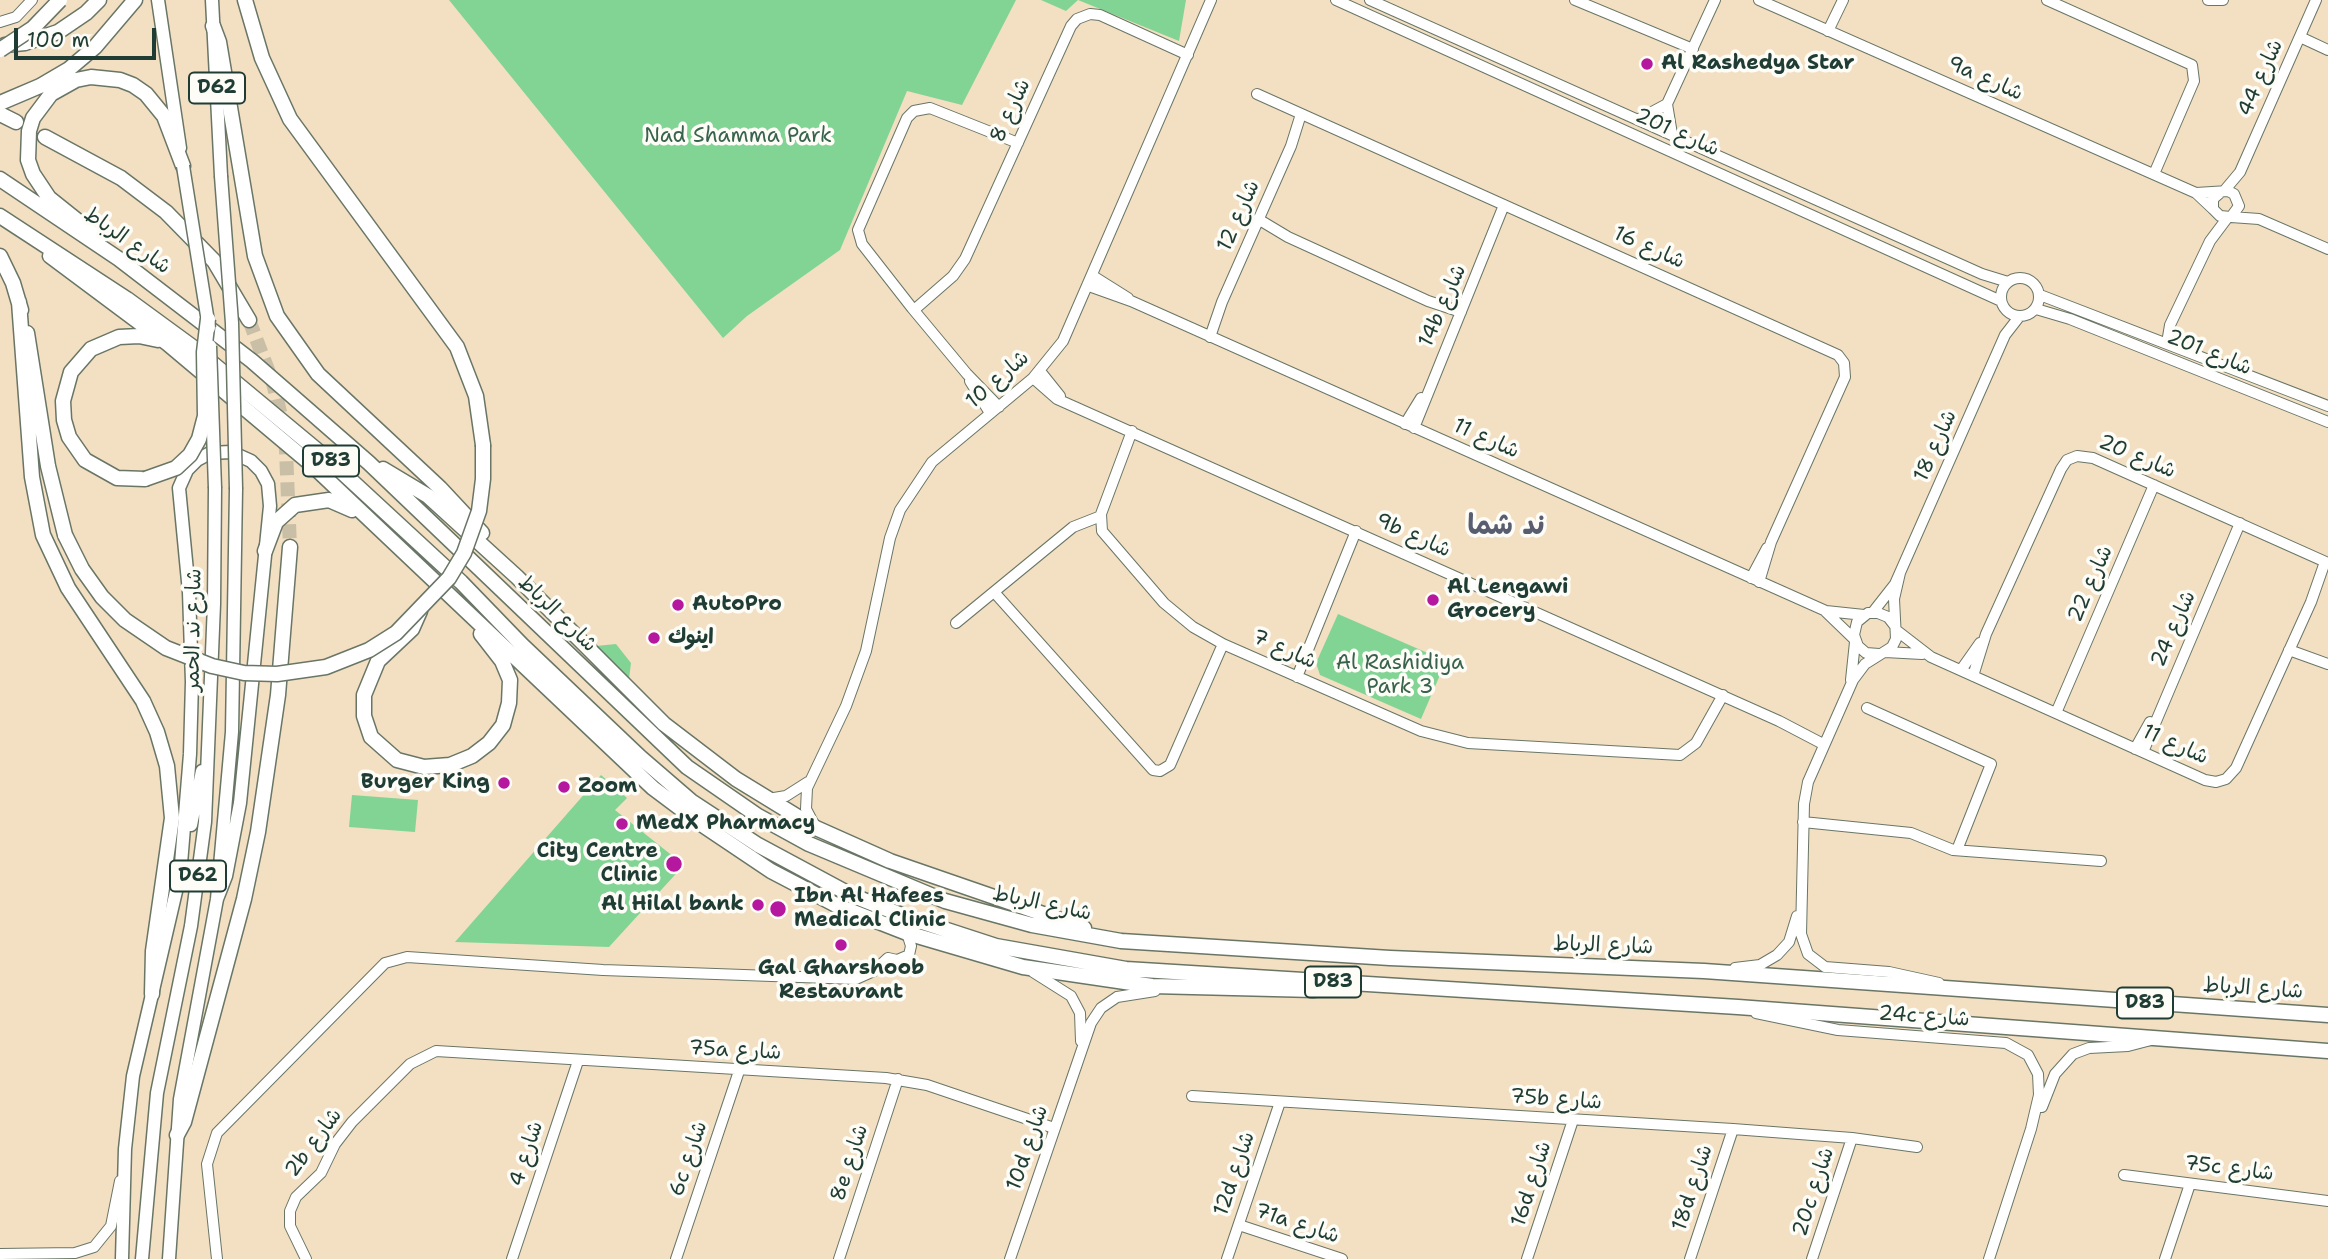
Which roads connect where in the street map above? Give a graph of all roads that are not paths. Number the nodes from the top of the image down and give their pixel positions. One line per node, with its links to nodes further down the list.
1 (32, 0): 20 (street)
2 (50, 0): 24 (street)
3 (60, 0): 26 (highway, bridge)
4 (99, 0): 25 (highway)
5 (135, 0): 31 (highway)
6 (158, 0): 40 (main road, شارع ند الحمر / D62)
7 (212, 0): 21 (main road, شارع ند الحمر / D62)
8 (245, 0): 97 (highway, bridge)
9 (1211, 0): 28 (street, شارع 10)
10 (1336, 0): 62 (street, شارع 201)
11 (1370, 0): 35 (street, شارع 201)
12 (1575, 0): 29 (street)
13 (1715, 0): 29 (street)
14 (1759, 0): 22 (street, 9a شارع)
15 (1843, 0): 22 (street)
16 (2047, 0): 42 (street)
17 (2208, 0): 18 (street)
18 (2223, 0)
19 (2316, 0): 23 (street, شارع 44)
20 (0, 22)
21 (214, 26): 92 (highway); 126 (main road, شارع ند الحمر / D62, bridge)
22 (1828, 31): 42 (street, 9a شارع)
23 (2300, 37): 27 (street); 41 (street, شارع 44)
24 (0, 39)
25 (0, 45)
26 (0, 50)
27 (2328, 50)
28 (1189, 51): 39 (street, شارع 8); 58 (street, شارع 10)
29 (1692, 51): 32 (street)
30 (1257, 94): 34 (street, شارع 16)
31 (0, 103)
32 (1667, 104): 35 (street); 37 (street)
33 (0, 114): 36 (highway)
34 (1305, 115): 47 (street, شارع 16); 52 (street, شارع 12)
35 (1639, 120): 37 (street, شارع 201)
36 (16, 122)
37 (1672, 134): 59 (street, شارع 201)
38 (45, 137): 68 (highway)
39 (1017, 146): 63 (street, شارع 8); 63 (street)
40 (183, 166): 57 (highway); 67 (main road, شارع ند الحمر / D62, bridge)
41 (2240, 172): 44 (street, شارع 44); 46 (street, شارع 44)
42 (2154, 174): 45 (street, 9a شارع)
43 (0, 179): 57 (highway, شارع الرباط / D83)
44 (2222, 191): 45 (street, 9a شارع); 46 (street); 48 (street)
45 (2196, 192): 48 (street, 9a شارع)
46 (2239, 201): 50 (street); 51 (street)
47 (1508, 207): 65 (street, 14b شارع); 94 (street, شارع 16)
48 (2214, 211): 50 (street); 54 (street)
49 (0, 216): 53 (highway, D83)
50 (2230, 217): 51 (street); 54 (street)
51 (2259, 219): 55 (street)
52 (1256, 224): 65 (street); 70 (street, شارع 12)
53 (30, 235): 74 (highway); 132 (highway, D83)
54 (2210, 241): 69 (street)
55 (2328, 249)
56 (0, 256): 61 (highway)
57 (119, 258): 81 (highway, شارع الرباط / D83)
58 (1091, 281): 70 (street, شارع 11); 75 (street, شارع 10)
59 (2008, 282): 60 (street); 62 (street)
60 (2040, 295): 64 (street); 72 (street, شارع 201)
61 (19, 302): 97 (highway, bridge); 135 (highway)
62 (2003, 306): 66 (street); 71 (street, شارع 18)
63 (912, 308): 77 (street)
64 (2036, 309): 66 (street); 78 (street, شارع 201)
65 (1460, 315): 79 (street, 14b شارع)
66 (2020, 317): 71 (street, شارع 18)
67 (208, 319): 74 (highway, bridge); 116 (main road, شارع ند الحمر / D62, bridge)
68 (249, 320)
69 (2170, 325): 72 (street); 73 (street)
70 (1206, 335): 79 (street, شارع 11)
71 (2005, 335): 93 (street, شارع 18)
72 (2155, 339): 73 (street, شارع 201)
73 (2167, 343): 76 (street, شارع 201)
74 (168, 344): 85 (highway)
75 (1037, 375): 77 (street, شارع 10); 80 (street, 9b شارع)
76 (2328, 407)
77 (994, 410): 119 (street, شارع 10)
78 (2328, 422)
79 (1409, 426): 94 (street, شارع 11)
80 (1136, 432): 83 (street); 88 (street, 9b شارع)
81 (369, 463): 92 (highway); 129 (highway, شارع الرباط / D83)
82 (2157, 486): 84 (street, شارع 20); 102 (street, شارع 20); 115 (street, شارع 22)
83 (1101, 516): 86 (street); 87 (street)
84 (2243, 525): 91 (street, شارع 20); 118 (street, شارع 24)
85 (381, 527): 90 (highway); 95 (highway)
86 (1073, 527): 87 (street); 96 (street)
87 (1101, 528): 104 (street, شارع 7)
88 (1359, 533): 110 (street); 113 (street, 9b شارع)
89 (290, 547): 151 (highway)
90 (265, 551): 125 (main road); 126 (main road)
91 (2327, 566): 105 (street, شارع 11)
92 (513, 573): 120 (highway)
93 (1900, 573): 99 (street, شارع 18); 101 (street, شارع 18)
94 (1755, 580): 98 (street, شارع 11)
95 (446, 589): 97 (highway); 128 (highway)
96 (994, 592): 100 (street); 104 (street)
97 (420, 611)
98 (1826, 611): 99 (street, شارع 11); 103 (street, شارع 11)
99 (1868, 614): 101 (street); 103 (street)
100 (956, 624)
101 (1896, 628): 106 (street); 107 (street, شارع 11)
102 (1986, 634): 109 (street, شارع 20); 111 (street, شارع 20)
103 (1855, 641): 106 (street); 112 (street)
104 (1223, 644): 110 (street, شارع 7)
105 (2291, 647): 108 (street); 118 (street, شارع 11)
106 (1883, 653): 107 (street, شارع 11); 112 (street)
107 (1931, 657): 109 (street, شارع 11)
108 (2327, 664)
109 (1961, 670): 111 (street, شارع 11)
110 (1294, 675): 113 (street, شارع 7)
111 (1973, 676): 115 (street, شارع 11)
112 (1849, 688): 117 (street)
113 (1719, 694): 117 (street, 9b شارع)
114 (1867, 708): 123 (street)
115 (2053, 711): 118 (street, شارع 11)
116 (210, 734): 125 (main road); 161 (main road, شارع ند الحمر / D62)
117 (1824, 741): 121 (street)
118 (2139, 750)
119 (811, 779): 120 (street); 122 (street, شارع 10)
120 (768, 800): 122 (highway)
121 (1803, 822): 123 (street); 127 (street)
122 (817, 828): 129 (highway)
123 (1957, 850): 124 (street)
124 (2101, 861)
125 (180, 876): 135 (main road)
126 (217, 899): 151 (main road, شارع ند الحمر / D62)
127 (1799, 905): 131 (street); 134 (street)
128 (907, 933): 130 (highway); 163 (street)
129 (1121, 941): 131 (highway, شارع الرباط / D83)
130 (1023, 967): 133 (highway); 139 (street, 10d شارع)
131 (1704, 971): 134 (highway, شارع الرباط / D83)
132 (1387, 986): 133 (highway); 136 (highway, D83)
133 (1195, 987): 139 (street, 10d شارع)
134 (1962, 991): 137 (highway, شارع الرباط / D83)
135 (152, 994): 154 (main road)
136 (1738, 1007): 138 (highway, D83); 150 (street, 24c شارع)
137 (2328, 1015)
138 (2153, 1039): 140 (highway, D83); 150 (street, 24c شارع)
139 (1081, 1049): 148 (street, 10d شارع)
140 (2328, 1051)
141 (578, 1061): 142 (street, 75a شارع); 143 (street, 75a شارع); 165 (street, شارع 4)
142 (410, 1064): 164 (street, 2b شارع)
143 (739, 1071): 144 (street, 75a شارع); 166 (street, 6c شارع)
144 (898, 1079): 148 (street, 75a شارع); 167 (street, 8e شارع)
145 (1192, 1096): 146 (street, 75b شارع)
146 (1280, 1102): 147 (street, 75b شارع); 158 (street, 12d شارع)
147 (1573, 1120): 149 (street, 75b شارع); 171 (street, 16d شارع)
148 (1054, 1128): 168 (street, 10d شارع)
149 (1733, 1129): 152 (street, 75b شارع); 172 (street, 18d شارع)
150 (2031, 1129): 174 (street, 24c شارع)
151 (177, 1135): 162 (main road, شارع ند الحمر / D62)
152 (1852, 1138): 153 (street, 75b شارع); 173 (street, 20c شارع)
153 (1917, 1147)
154 (125, 1149): 159 (street); 160 (main road)
155 (2124, 1175): 156 (street, 75c شارع)
156 (2190, 1184): 157 (street, 75c شارع); 175 (street)
157 (2328, 1201)
158 (1239, 1225): 169 (street, 12d شارع); 170 (street, 71a شارع)
159 (0, 1254)
160 (122, 1259)
161 (142, 1259)
162 (169, 1259)
163 (217, 1259)
164 (306, 1259)
165 (512, 1259)
166 (676, 1259)
167 (839, 1259)
168 (1010, 1259)
169 (1227, 1259)
170 (1342, 1259)
171 (1527, 1259)
172 (1690, 1259)
173 (1812, 1259)
174 (1989, 1259)
175 (2165, 1259)

